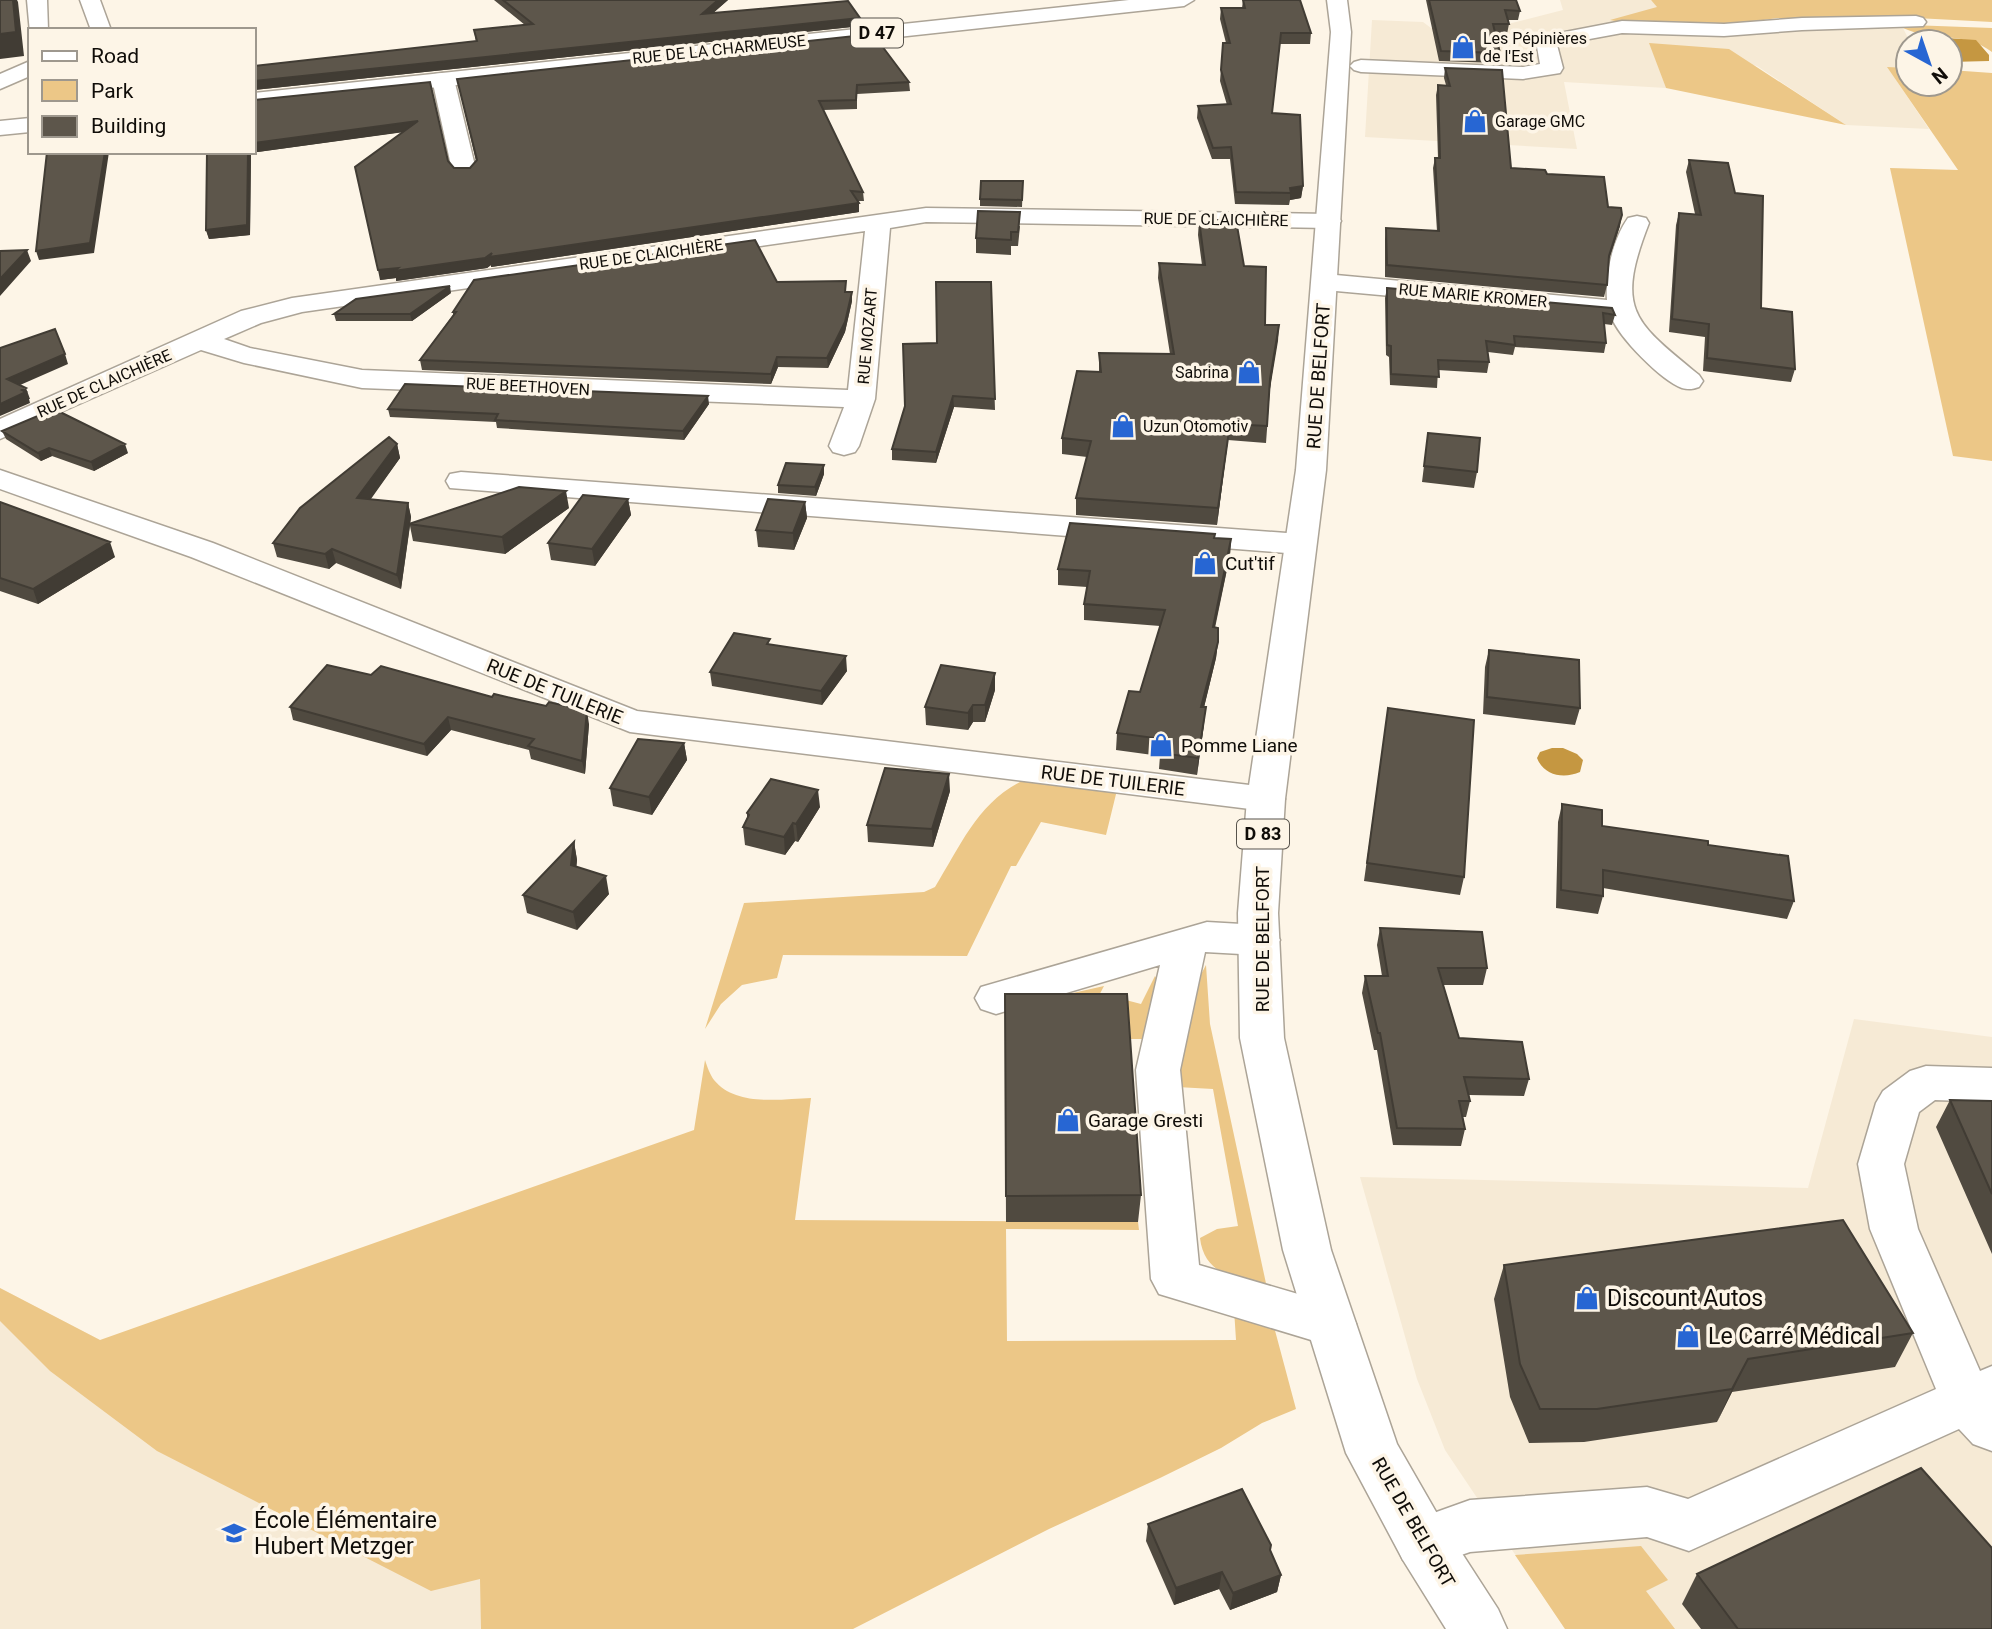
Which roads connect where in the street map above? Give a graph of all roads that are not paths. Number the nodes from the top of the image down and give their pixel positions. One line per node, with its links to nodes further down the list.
1 (37, 0): 6 (street)
2 (90, 0): 7 (street)
3 (1184, 0): 13 (street, RUE DE LA CHARMEUSE / D 47)
4 (1337, 0): 19 (street, RUE DE BELFORT / D 83)
5 (1916, 22): 12 (street)
6 (38, 28)
7 (100, 28)
8 (1504, 47): 12 (street)
9 (1361, 66): 12 (street)
10 (28, 68): 11 (street); 14 (street)
11 (0, 69)
12 (1512, 73)
13 (443, 79): 15 (street, RUE DE LA CHARMEUSE / D 47); 18 (street)
14 (0, 83)
15 (256, 100)
16 (28, 125): 17 (street)
17 (0, 128)
18 (464, 170)
19 (1329, 221): 20 (street, RUE DE CLAICHIÈRE); 22 (street, RUE DE BELFORT / D 83)
20 (877, 222): 24 (street, RUE DE CLAICHIÈRE); 26 (street, RUE MOZART)
21 (1637, 223): 23 (street)
22 (1325, 282): 23 (street, RUE MARIE KROMER); 31 (street, RUE DE BELFORT / D 83)
23 (1620, 309): 25 (street)
24 (200, 340): 26 (street, RUE BEETHOVEN); 27 (street, RUE DE CLAICHIÈRE)
25 (1689, 381)
26 (861, 399): 28 (street, RUE MOZART)
27 (0, 430)
28 (844, 446)
29 (0, 479): 32 (street, RUE DE TUILERIE)
30 (461, 481): 31 (street)
31 (1300, 544): 32 (street, RUE DE BELFORT / D 83)
32 (1266, 799): 33 (street, RUE DE BELFORT / D 83)
33 (1259, 940): 34 (street); 37 (street, RUE DE BELFORT / D 83)
34 (1186, 943): 35 (street); 37 (street)
35 (996, 998)
36 (1992, 1085): 38 (street)
37 (1331, 1324): 39 (street, RUE DE BELFORT / D 83)
38 (1984, 1406): 39 (street)
39 (1423, 1542): 40 (street, RUE DE BELFORT / D 83)
40 (1478, 1629)

